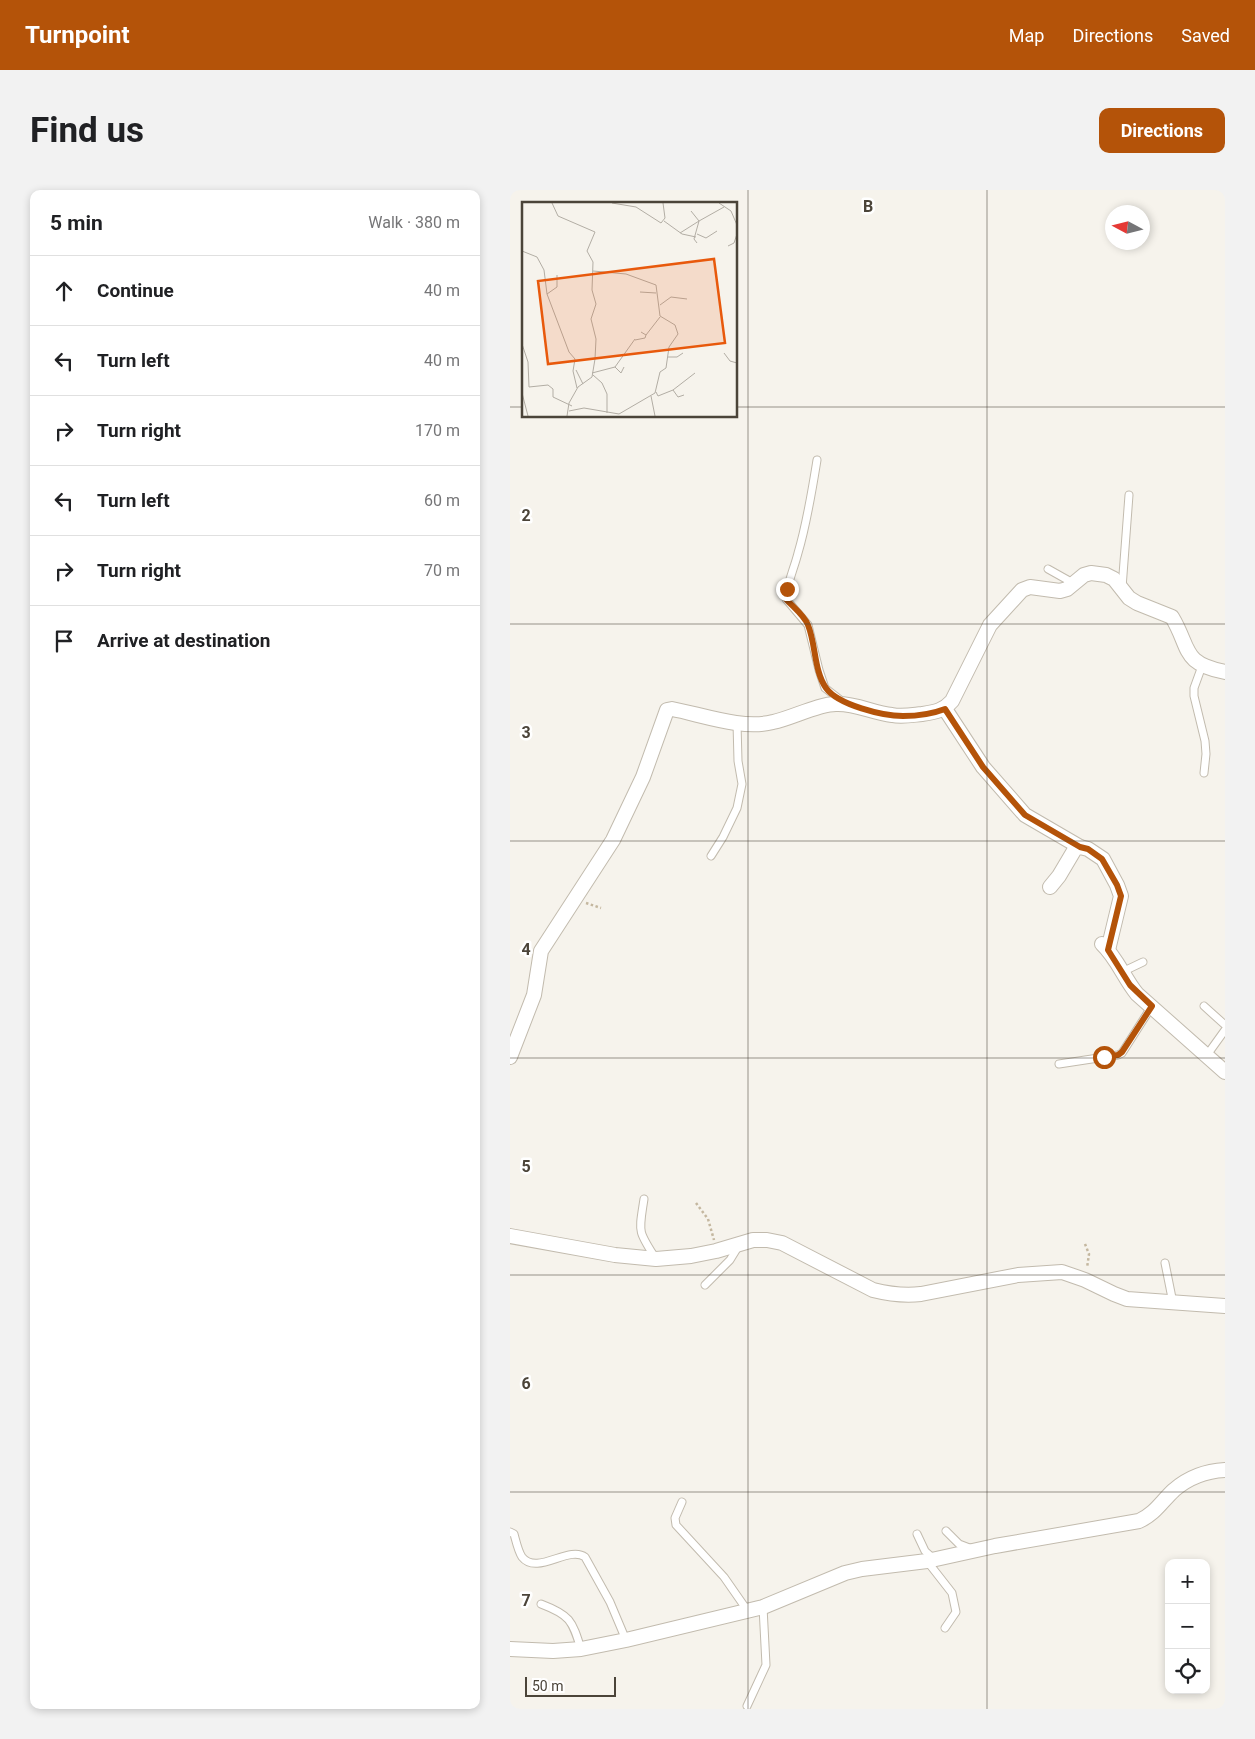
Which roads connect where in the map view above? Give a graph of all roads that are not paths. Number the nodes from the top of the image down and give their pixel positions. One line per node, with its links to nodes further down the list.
1 (817, 460): 8 (lane)
2 (1129, 495): 5 (lane)
3 (1048, 569): 4 (lane)
4 (1073, 583): 5 (street); 9 (street)
5 (1122, 589): 6 (street)
6 (1202, 666): 7 (street); 11 (lane)
7 (1225, 672)
8 (845, 704): 9 (street); 10 (street)
9 (945, 709): 12 (street)
10 (736, 723): 13 (lane); 22 (street)
11 (1204, 773)
12 (1080, 847): 14 (street); 16 (street)
13 (711, 856)
14 (1050, 888)
15 (1143, 962): 16 (lane)
16 (1122, 972): 17 (street)
17 (1152, 1006): 21 (street); 23 (lane)
18 (1204, 1006): 19 (lane)
19 (1225, 1025)
20 (1225, 1030): 21 (lane)
21 (1206, 1055): 24 (street)
22 (510, 1057)
23 (1059, 1064)
24 (1225, 1072)
25 (644, 1199): 28 (lane)
26 (510, 1236): 28 (street)
27 (740, 1244): 28 (street); 30 (lane); 31 (street)
28 (656, 1259)
29 (1165, 1262): 31 (lane)
30 (705, 1285)
31 (1173, 1302): 32 (street)
32 (1225, 1306)
33 (1225, 1470): 38 (street)
34 (682, 1502): 42 (lane)
35 (946, 1531): 38 (lane)
36 (510, 1532): 44 (lane)
37 (917, 1534): 39 (lane)
38 (974, 1550): 39 (street)
39 (930, 1560): 41 (street); 43 (lane)
40 (541, 1604): 46 (lane)
41 (763, 1607): 42 (street); 47 (lane)
42 (747, 1610): 44 (street)
43 (945, 1628)
44 (626, 1640): 46 (street)
45 (510, 1649): 46 (street)
46 (581, 1649)
47 (747, 1706)

